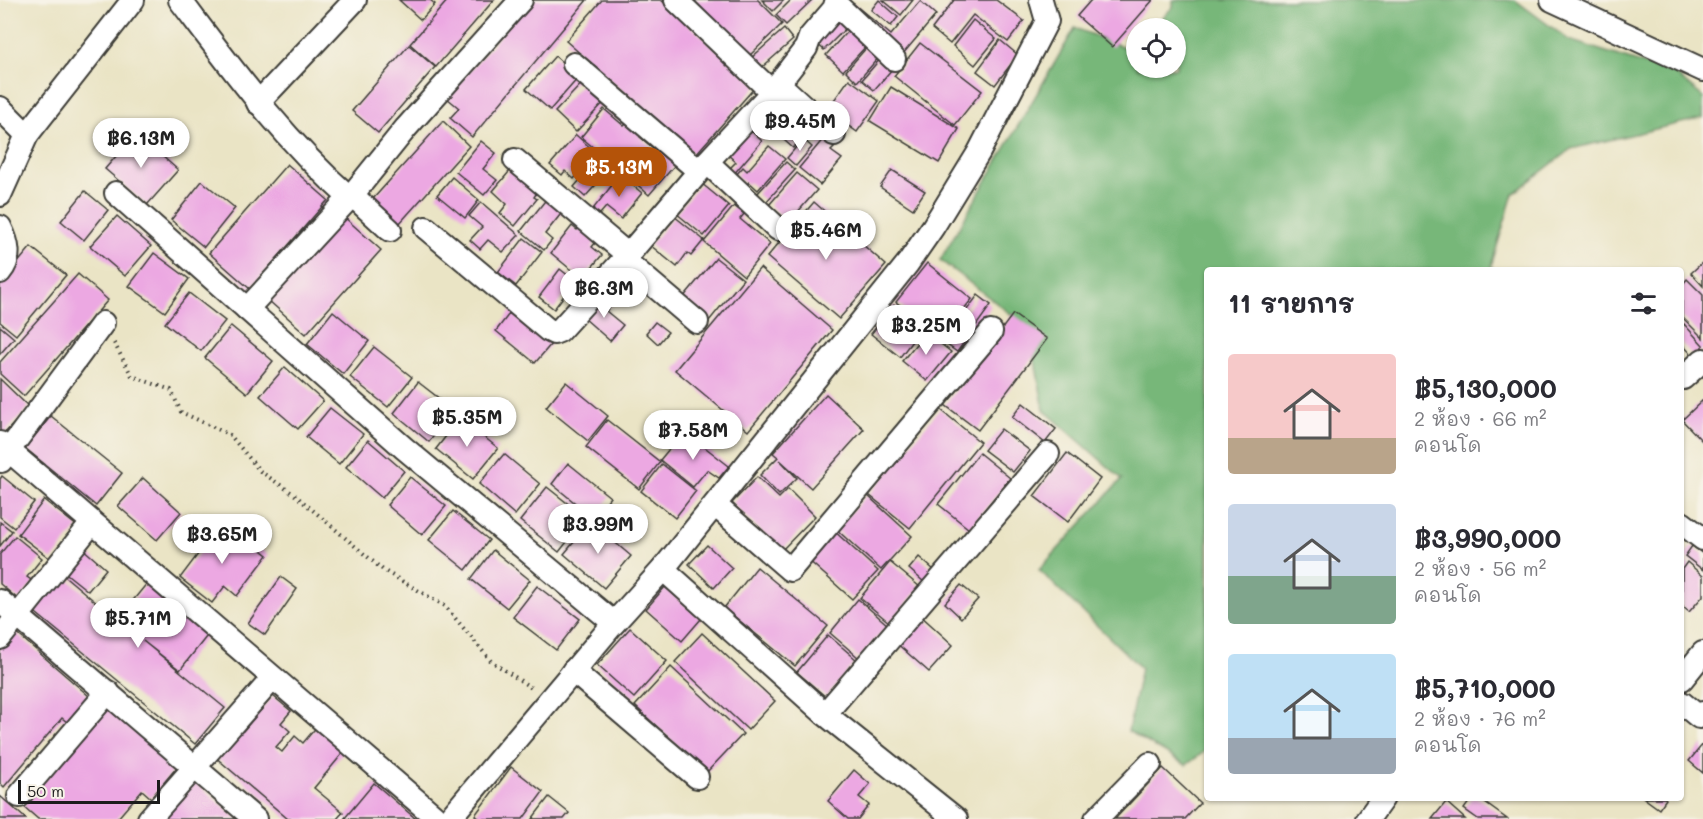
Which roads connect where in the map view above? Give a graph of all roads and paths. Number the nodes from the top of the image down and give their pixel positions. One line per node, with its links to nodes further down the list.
1 (133, 0): 16 (street)
2 (180, 0): 13 (street)
3 (355, 0): 13 (street)
4 (521, 0): 21 (street)
5 (676, 0): 12 (street)
6 (1041, 0): 36 (street)
7 (1552, 0): 11 (street)
8 (836, 2): 9 (street); 12 (street)
9 (894, 59)
10 (574, 64): 18 (street)
11 (1703, 70)
12 (776, 88): 15 (street); 18 (street)
13 (258, 103): 21 (street)
14 (0, 108): 16 (street)
15 (834, 134)
16 (27, 135): 20 (street)
17 (514, 160): 26 (street)
18 (703, 167): 24 (street); 26 (street)
19 (116, 192): 28 (street)
20 (0, 195)
21 (351, 197): 25 (street); 28 (street)
22 (0, 227): 27 (street)
23 (426, 228): 26 (street)
24 (778, 229)
25 (390, 230)
26 (626, 257): 29 (street)
27 (0, 272)
28 (247, 309): 43 (street)
29 (697, 322)
30 (103, 323): 34 (street); 50 (path)
31 (991, 332): 36 (street)
32 (1703, 360): 33 (street)
33 (1684, 377)
34 (3, 452): 37 (street)
35 (1048, 454): 53 (street)
36 (715, 505): 40 (street)
37 (92, 523): 42 (street); 48 (street)
38 (1684, 525): 39 (street)
39 (1703, 539)
40 (663, 569): 43 (street); 53 (street)
41 (0, 601): 42 (street)
42 (18, 617): 44 (street); 49 (street)
43 (614, 623): 46 (street)
44 (0, 638)
45 (1703, 653): 47 (street)
46 (573, 671): 50 (street); 56 (street)
47 (1684, 677)
48 (273, 678): 55 (street); 59 (street)
49 (108, 692): 55 (street); 57 (street)
50 (549, 700): 59 (street)
51 (1684, 705): 52 (street)
52 (1703, 713)
53 (825, 714): 62 (street)
54 (1150, 764): 63 (street)
55 (195, 767): 60 (street); 61 (street)
56 (698, 777)
57 (19, 796)
58 (1381, 801): 64 (street)
59 (452, 817)
60 (149, 819)
61 (255, 819)
62 (957, 819)
63 (1096, 819)
64 (1368, 819)

